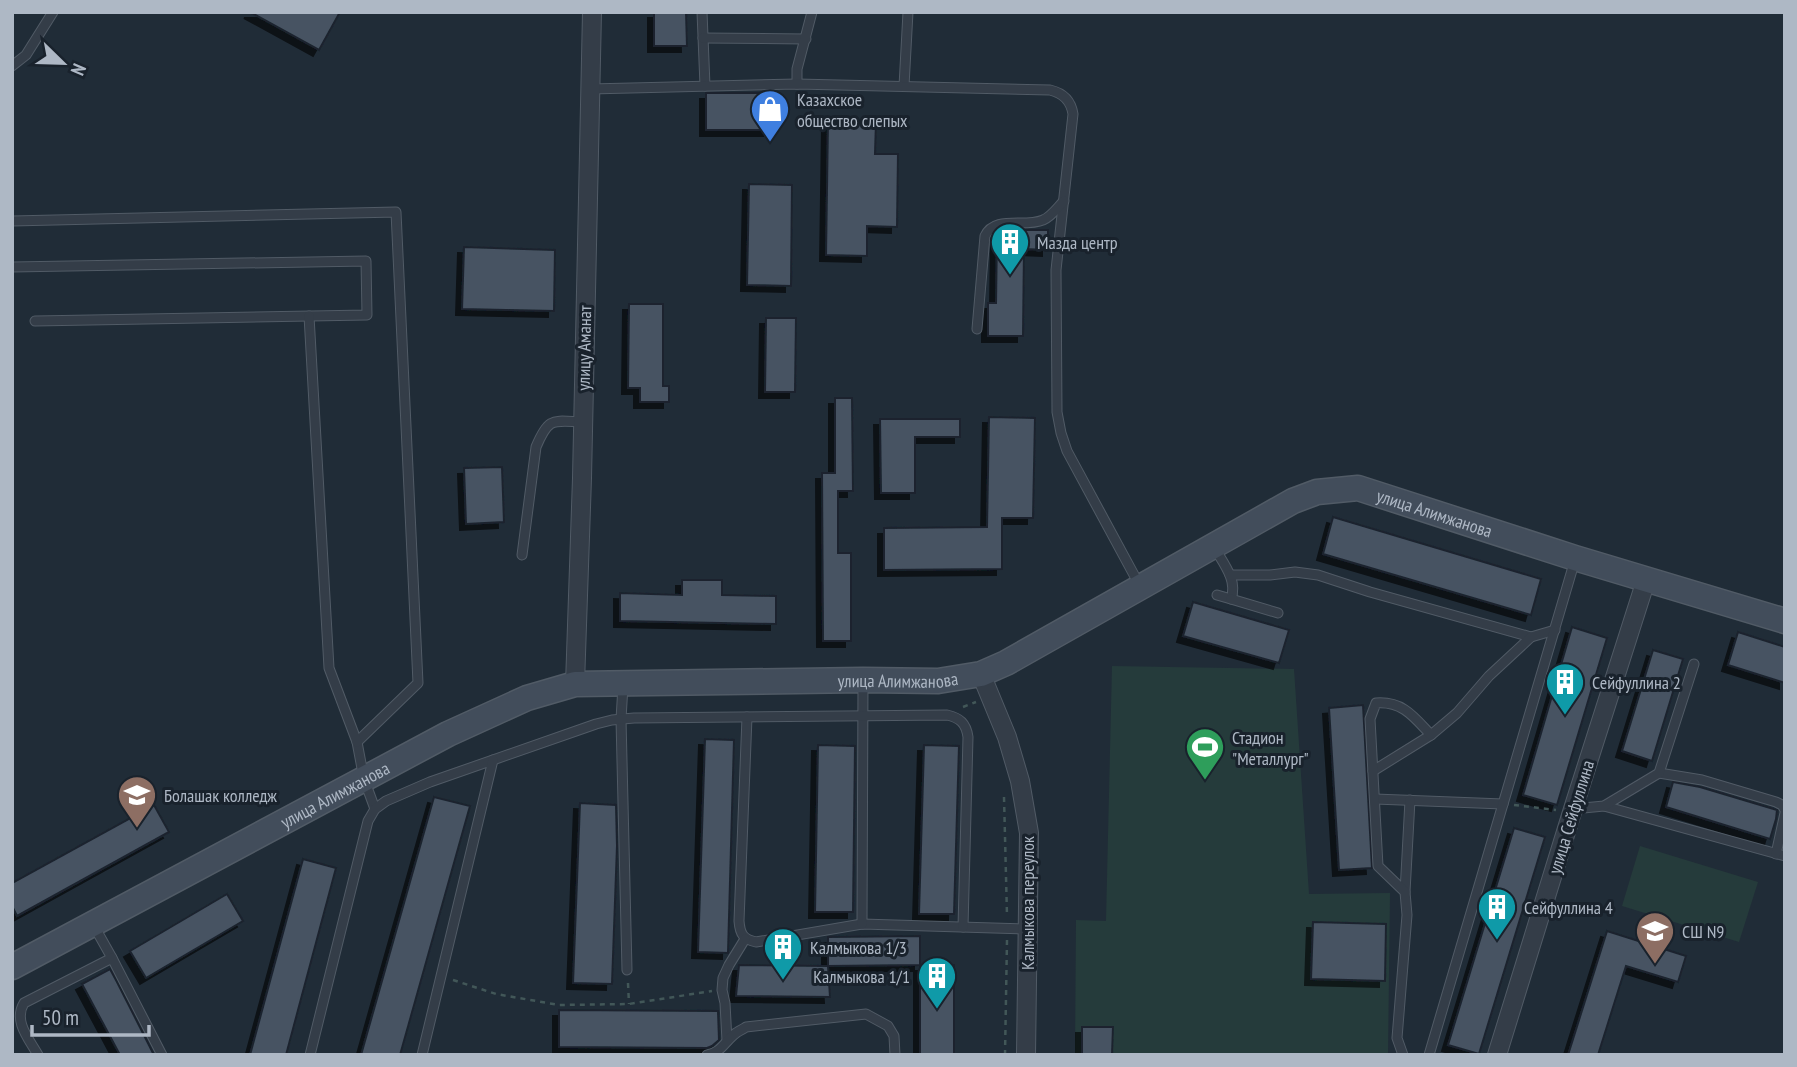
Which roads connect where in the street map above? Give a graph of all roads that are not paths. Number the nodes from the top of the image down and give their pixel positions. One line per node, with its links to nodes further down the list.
1 (53, 12): 8 (lane)
2 (592, 12): 12 (street, улицу Аманат)
3 (702, 12): 6 (lane)
4 (812, 12): 7 (lane)
5 (908, 12): 11 (lane)
6 (704, 38): 7 (lane); 10 (lane)
7 (806, 39): 9 (lane)
8 (12, 66)
9 (797, 84): 10 (lane); 11 (lane)
10 (705, 86): 12 (lane)
11 (904, 86): 13 (lane)
12 (590, 89): 19 (street, улицу Аманат)
13 (1065, 199): 18 (lane); 25 (lane)
14 (12, 221): 41 (lane)
15 (12, 267): 16 (lane)
16 (309, 316): 17 (lane); 41 (lane)
17 (35, 321)
18 (977, 329)
19 (583, 422): 21 (lane); 35 (street, улицу Аманат)
20 (1213, 546): 22 (street, улица Алимжанова); 23 (lane); 25 (street, улица Алимжанова)
21 (522, 555)
22 (1575, 558): 24 (street, улица Алимжанова); 30 (lane)
23 (1230, 575): 27 (lane); 31 (lane)
24 (1646, 580): 29 (street, улица Алимжанова); 51 (street, улица Сейфуллина)
25 (1141, 587): 33 (street, улица Алимжанова)
26 (1217, 595): 27 (lane)
27 (1231, 599): 28 (lane)
28 (1278, 613)
29 (1785, 621)
30 (1555, 630): 31 (lane); 48 (lane)
31 (1531, 637): 40 (lane)
32 (1694, 664): 44 (lane)
33 (981, 674): 34 (street, улица Алимжанова); 58 (street, Калмыкова переулок)
34 (863, 680): 36 (street, улица Алимжанова); 38 (lane)
35 (575, 684): 36 (street, улица Алимжанова); 45 (street, улица Алимжанова)
36 (623, 684): 39 (lane)
37 (747, 717): 38 (lane); 39 (lane); 59 (lane)
38 (863, 717): 55 (lane); 57 (lane)
39 (621, 719): 42 (lane); 62 (lane)
40 (1430, 735): 43 (lane); 43 (lane)
41 (358, 742): 45 (lane)
42 (494, 760): 50 (lane); 67 (lane)
43 (1373, 771): 46 (lane)
44 (1659, 773): 49 (lane); 52 (lane)
45 (364, 779): 50 (lane); 56 (street, улица Алимжанова)
46 (1375, 799): 47 (lane); 54 (lane)
47 (1410, 800): 48 (lane); 54 (lane)
48 (1503, 804): 72 (lane)
49 (1604, 806): 51 (lane); 53 (lane)
50 (376, 809): 66 (lane)
51 (1573, 809): 73 (street, улица Сейфуллина)
52 (1785, 811): 53 (lane)
53 (1780, 855)
54 (1405, 892): 71 (lane)
55 (862, 924): 57 (lane); 59 (lane)
56 (93, 925): 60 (lane); 61 (street, улица Алимжанова)
57 (962, 927): 58 (lane)
58 (1027, 929): 70 (street, Калмыкова переулок)
59 (745, 939): 63 (lane)
60 (112, 958): 64 (lane); 65 (lane)
61 (12, 967)
62 (627, 971)
63 (727, 1041): 68 (lane); 69 (lane)
64 (38, 1055)
65 (162, 1055)
66 (310, 1055)
67 (422, 1055)
68 (707, 1055)
69 (895, 1055)
70 (1026, 1055)
71 (1403, 1055)
72 (1429, 1055)
73 (1497, 1055)

